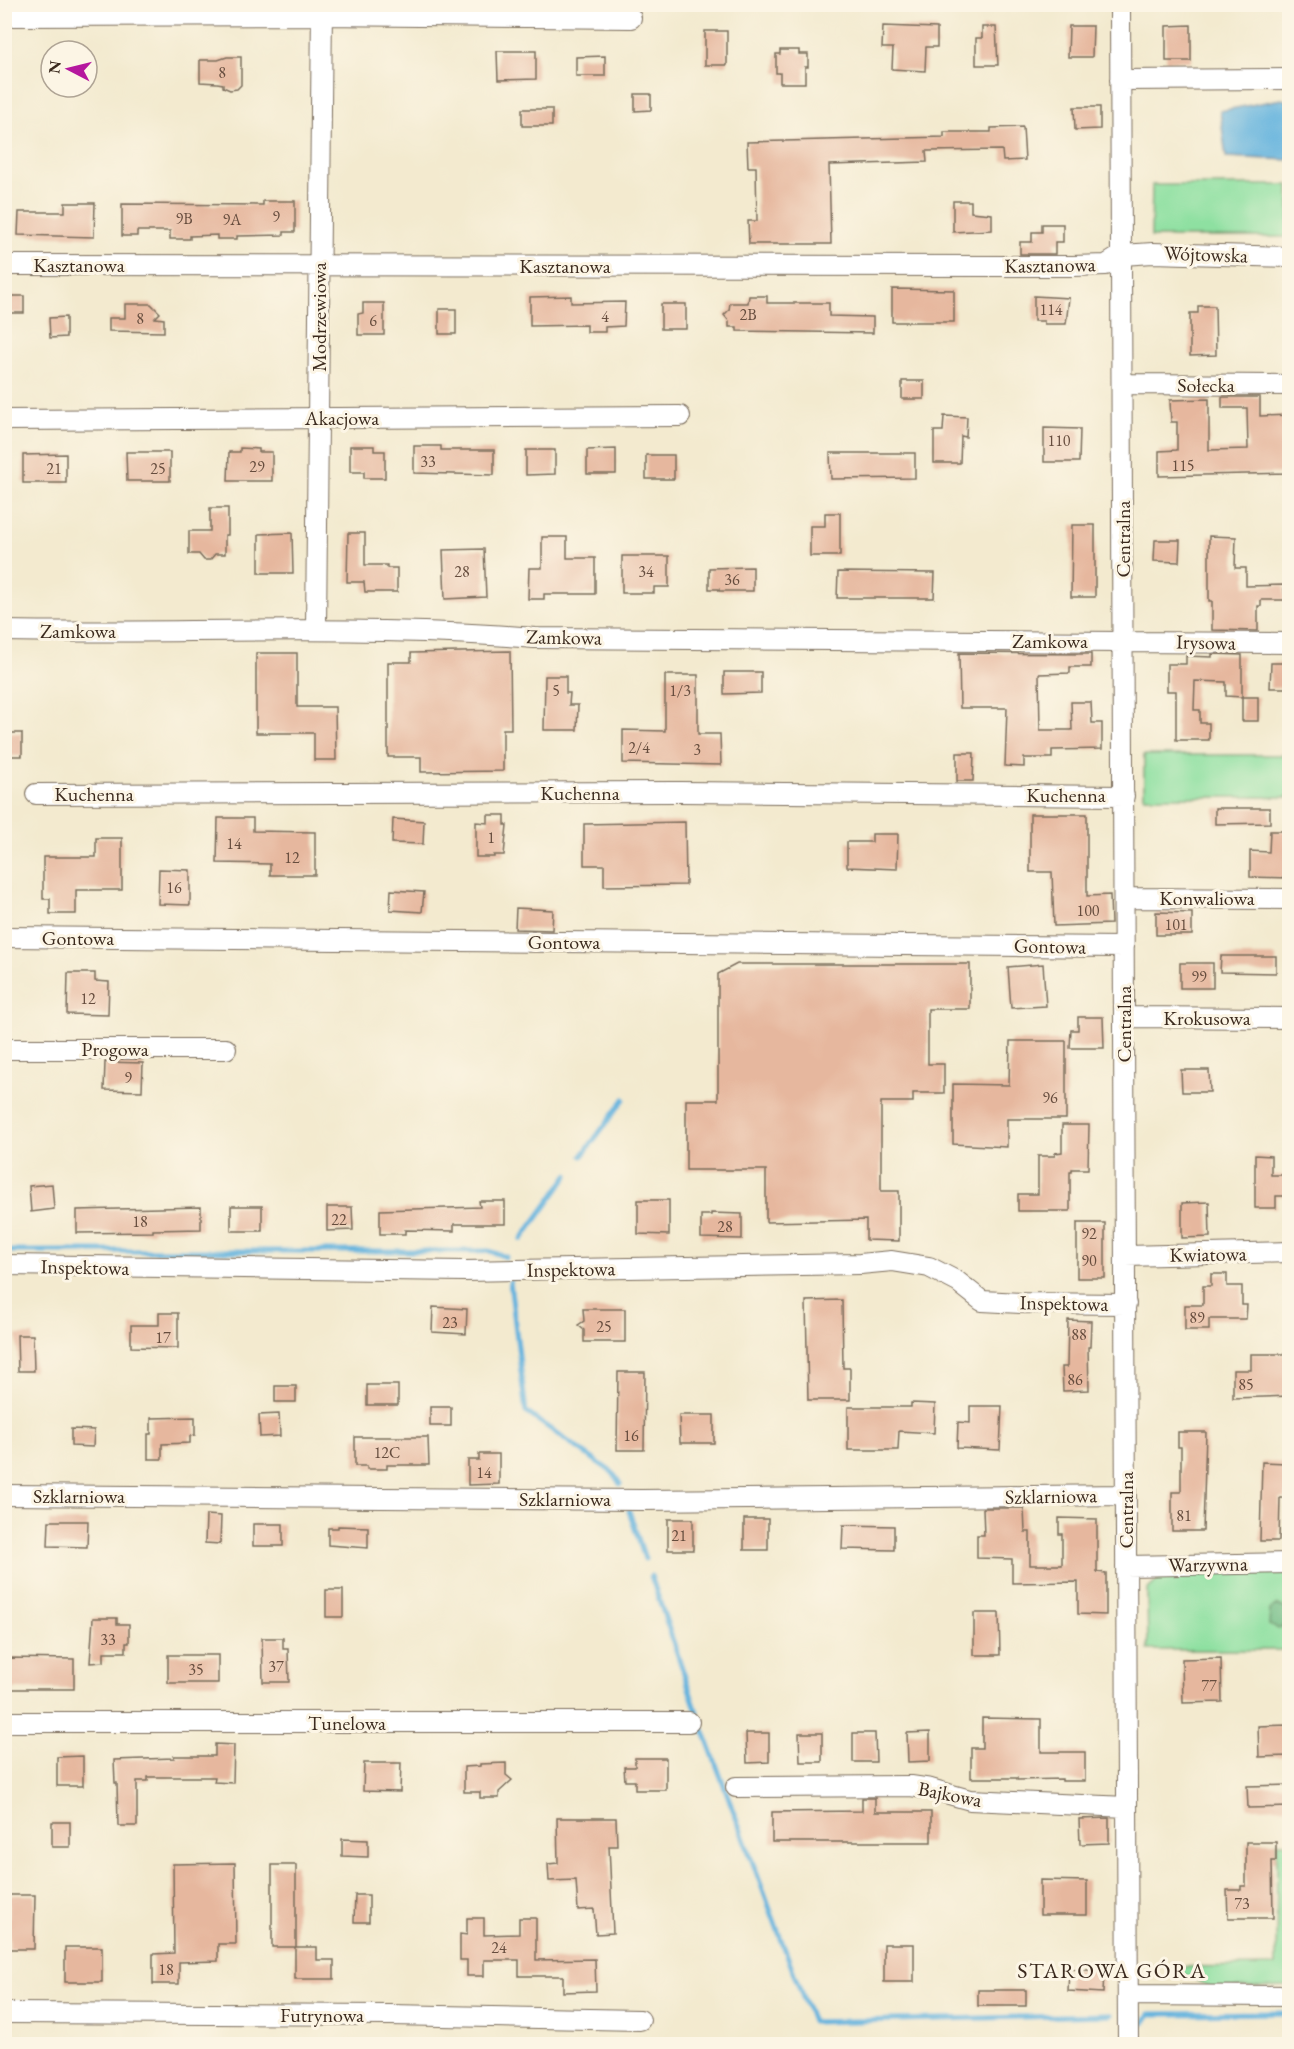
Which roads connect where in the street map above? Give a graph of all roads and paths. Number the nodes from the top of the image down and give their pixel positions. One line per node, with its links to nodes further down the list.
1 (1120, 4): 6 (street, Centralna)
2 (322, 10): 3 (street); 4 (street); 10 (street, Modrzewiowa)
3 (4, 16)
4 (631, 18)
5 (1290, 79): 6 (street)
6 (1120, 80): 7 (street, Centralna)
7 (1122, 255): 8 (street, Wójtowska); 10 (street, Kasztanowa); 11 (street, Centralna)
8 (1290, 257)
9 (4, 265): 10 (street, Kasztanowa)
10 (319, 266): 14 (street, Modrzewiowa)
11 (1122, 384): 12 (street, Sołecka); 18 (street, Centralna)
12 (1290, 385)
13 (680, 416): 14 (street, Akacjowa)
14 (319, 418): 15 (street, Akacjowa); 16 (street, Modrzewiowa)
15 (4, 420)
16 (316, 629): 17 (street, Zamkowa); 18 (street, Zamkowa)
17 (4, 631)
18 (1123, 641): 19 (street, Irysowa); 21 (street, Centralna)
19 (1290, 643)
20 (36, 794): 21 (street, Kuchenna)
21 (1124, 796): 22 (street, Centralna)
22 (1124, 898): 23 (street, Konwaliowa); 25 (street, Centralna)
23 (1290, 898)
24 (4, 937): 25 (street, Gontowa)
25 (1124, 947): 26 (street, Centralna)
26 (1124, 1017): 27 (street, Krokusowa); 31 (street, Centralna)
27 (1290, 1018)
28 (4, 1049): 29 (street, Progowa)
29 (226, 1049)
30 (1290, 1252): 31 (street, Kwiatowa)
31 (1126, 1256): 33 (street, Centralna)
32 (4, 1265): 33 (street, Inspektowa)
33 (1126, 1304): 35 (street, Centralna)
34 (4, 1495): 35 (street, Szklarniowa)
35 (1125, 1495): 37 (street, Centralna)
36 (1290, 1563): 37 (street, Warzywna)
37 (1126, 1566): 41 (street, Centralna)
38 (4, 1722): 39 (street, Tunelowa)
39 (689, 1722)
40 (736, 1787): 41 (street, Bajkowa)
41 (1127, 1807): 42 (street, Centralna)
42 (1128, 1995): 43 (street); 46 (street, Centralna)
43 (1290, 1996)
44 (4, 2013): 45 (street, Futrynowa)
45 (640, 2020)
46 (1128, 2044)

